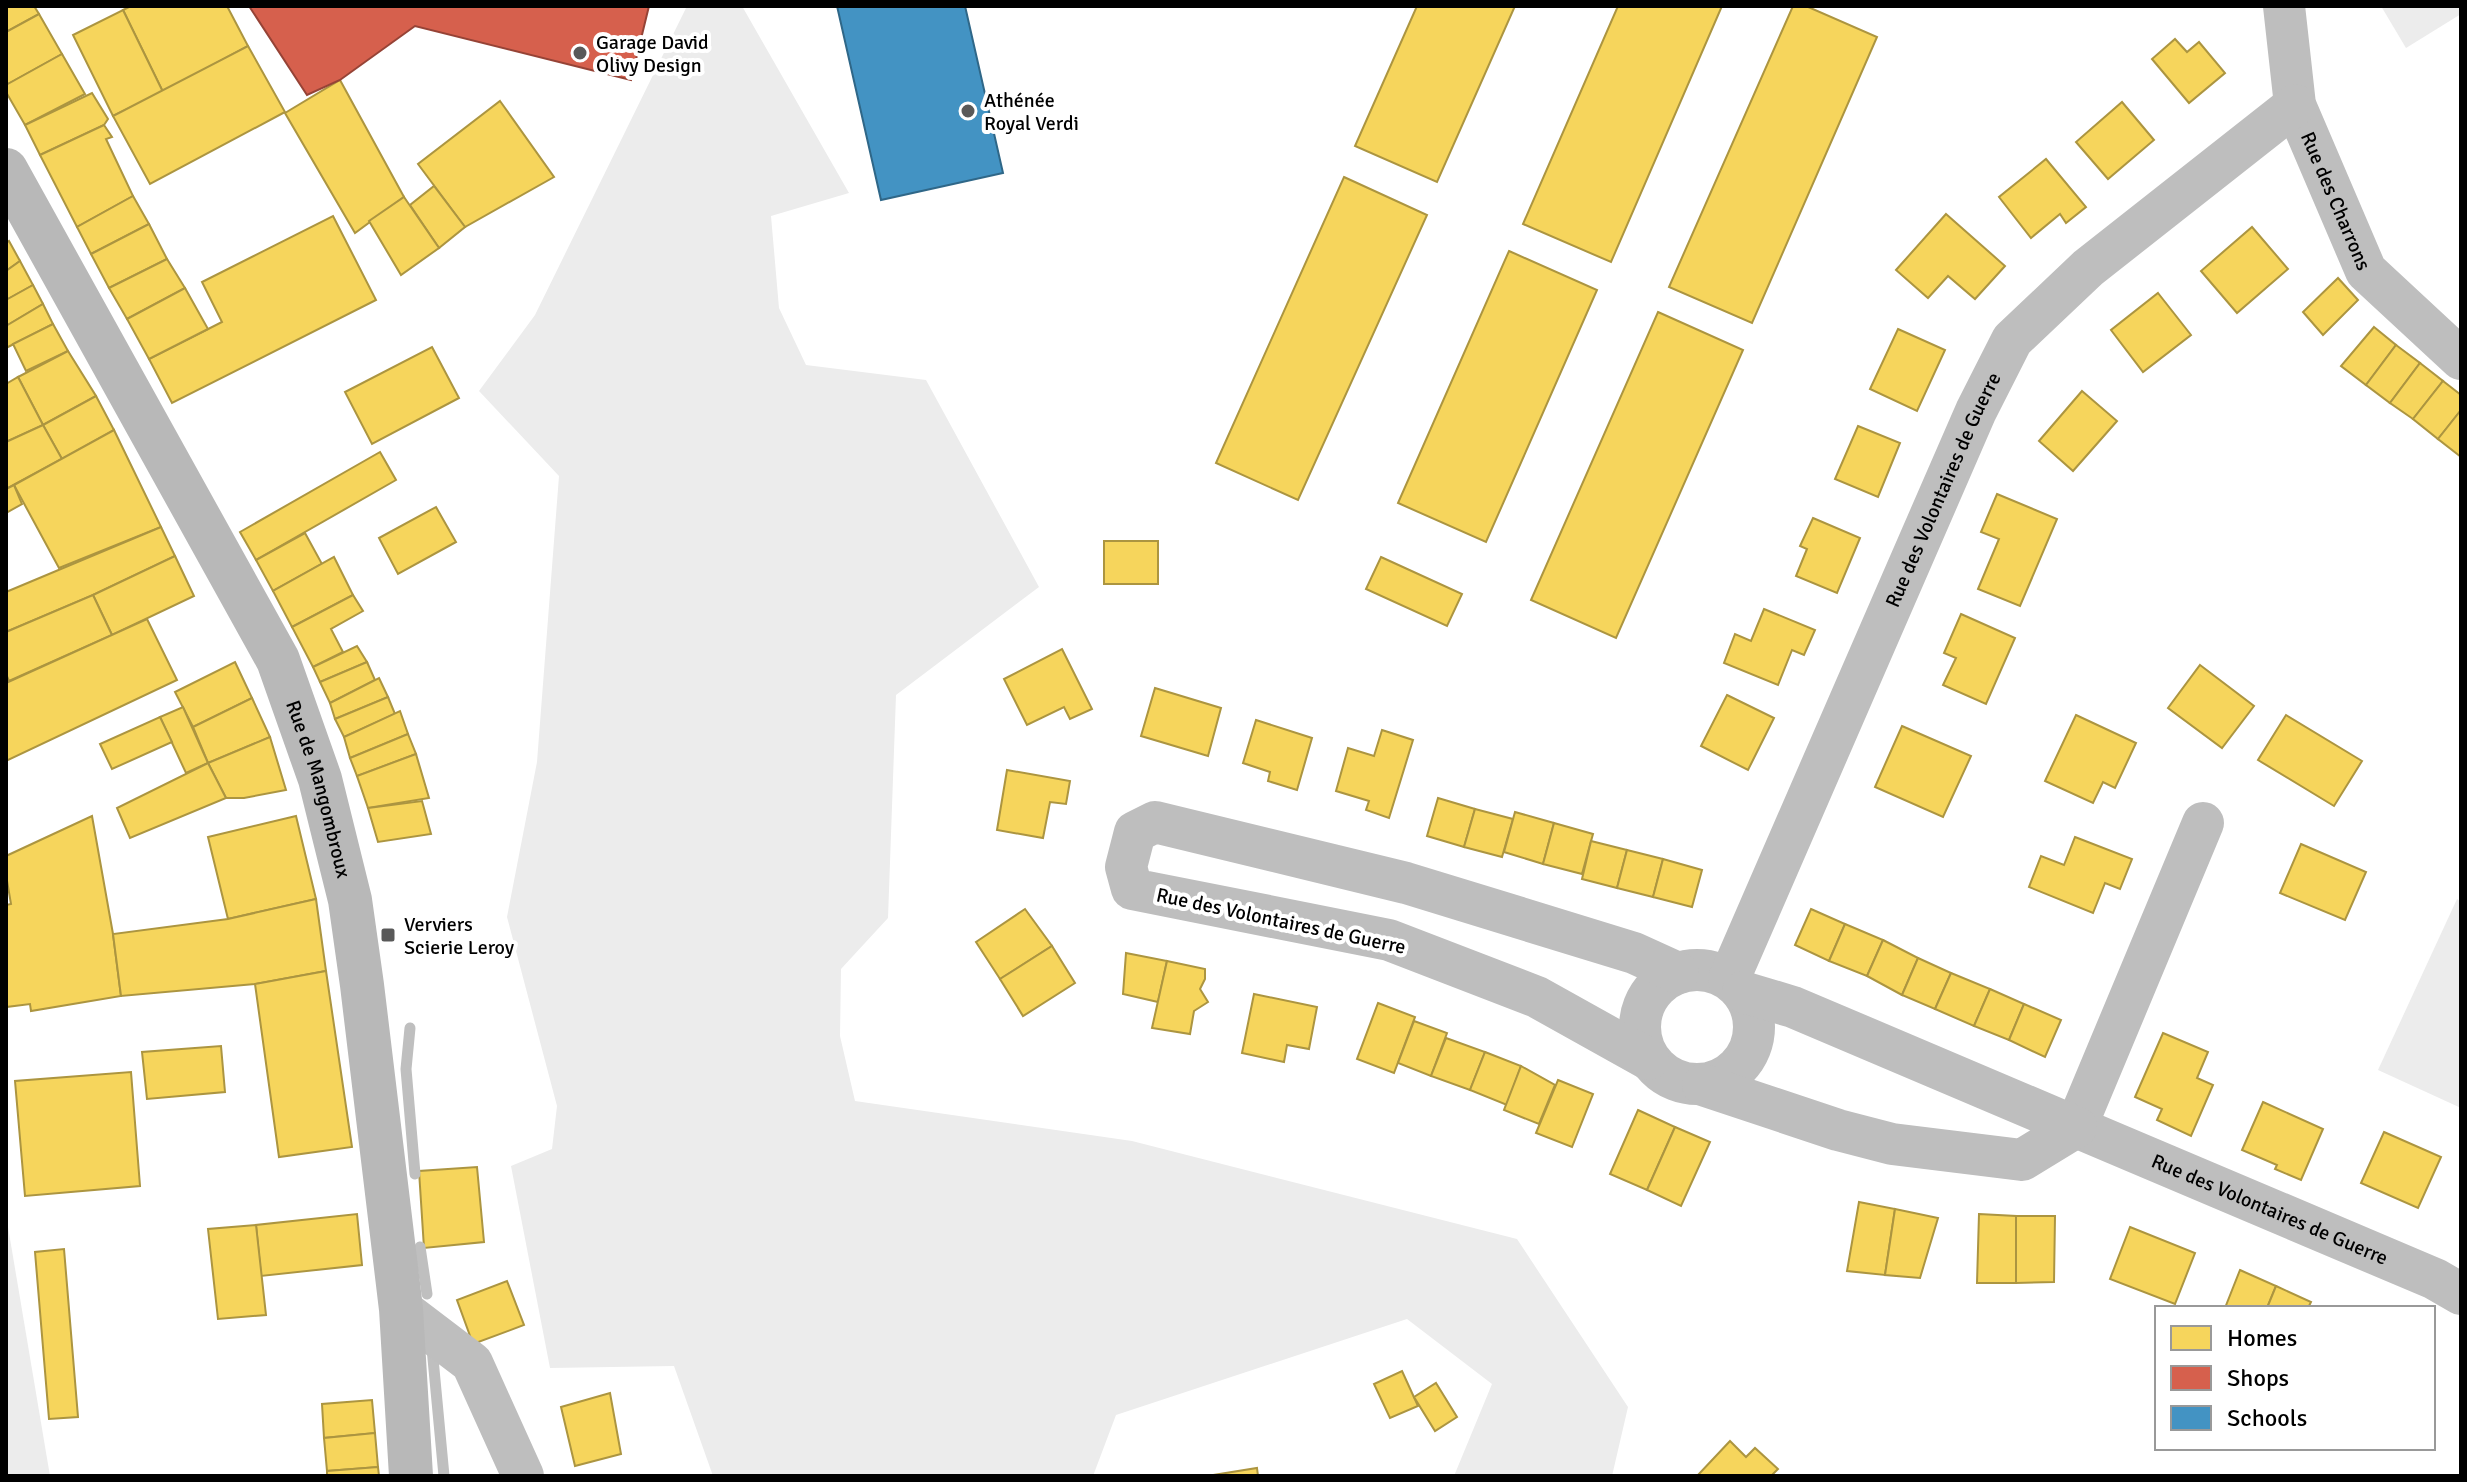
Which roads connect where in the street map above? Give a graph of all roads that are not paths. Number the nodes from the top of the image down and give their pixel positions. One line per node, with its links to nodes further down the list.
1 (2284, 6): 2 (street, Rue des Charrons)
2 (2295, 105): 4 (street, Rue des Charrons); 9 (street, Rue des Volontaires de Guerre)
3 (6, 170): 14 (main road, Rue de Mangombroux)
4 (2461, 359)
5 (2203, 823): 12 (street)
6 (1406, 883): 7 (street); 7 (street, Rue des Volontaires de Guerre); 8 (street, Rue des Volontaires de Guerre)
7 (1389, 940): 10 (street, Rue des Volontaires de Guerre)
8 (1678, 973): 9 (street, Rue des Volontaires de Guerre); 10 (street)
9 (1736, 986): 11 (street); 12 (street, Rue des Volontaires de Guerre)
10 (1648, 1059): 11 (street, Rue des Volontaires de Guerre)
11 (1703, 1085): 12 (street, Rue des Volontaires de Guerre)
12 (2076, 1127): 13 (street, Rue des Volontaires de Guerre)
13 (2461, 1294)
14 (401, 1309): 15 (main road, Rue de Mangombroux); 16 (street)
15 (411, 1476)
16 (523, 1476)

